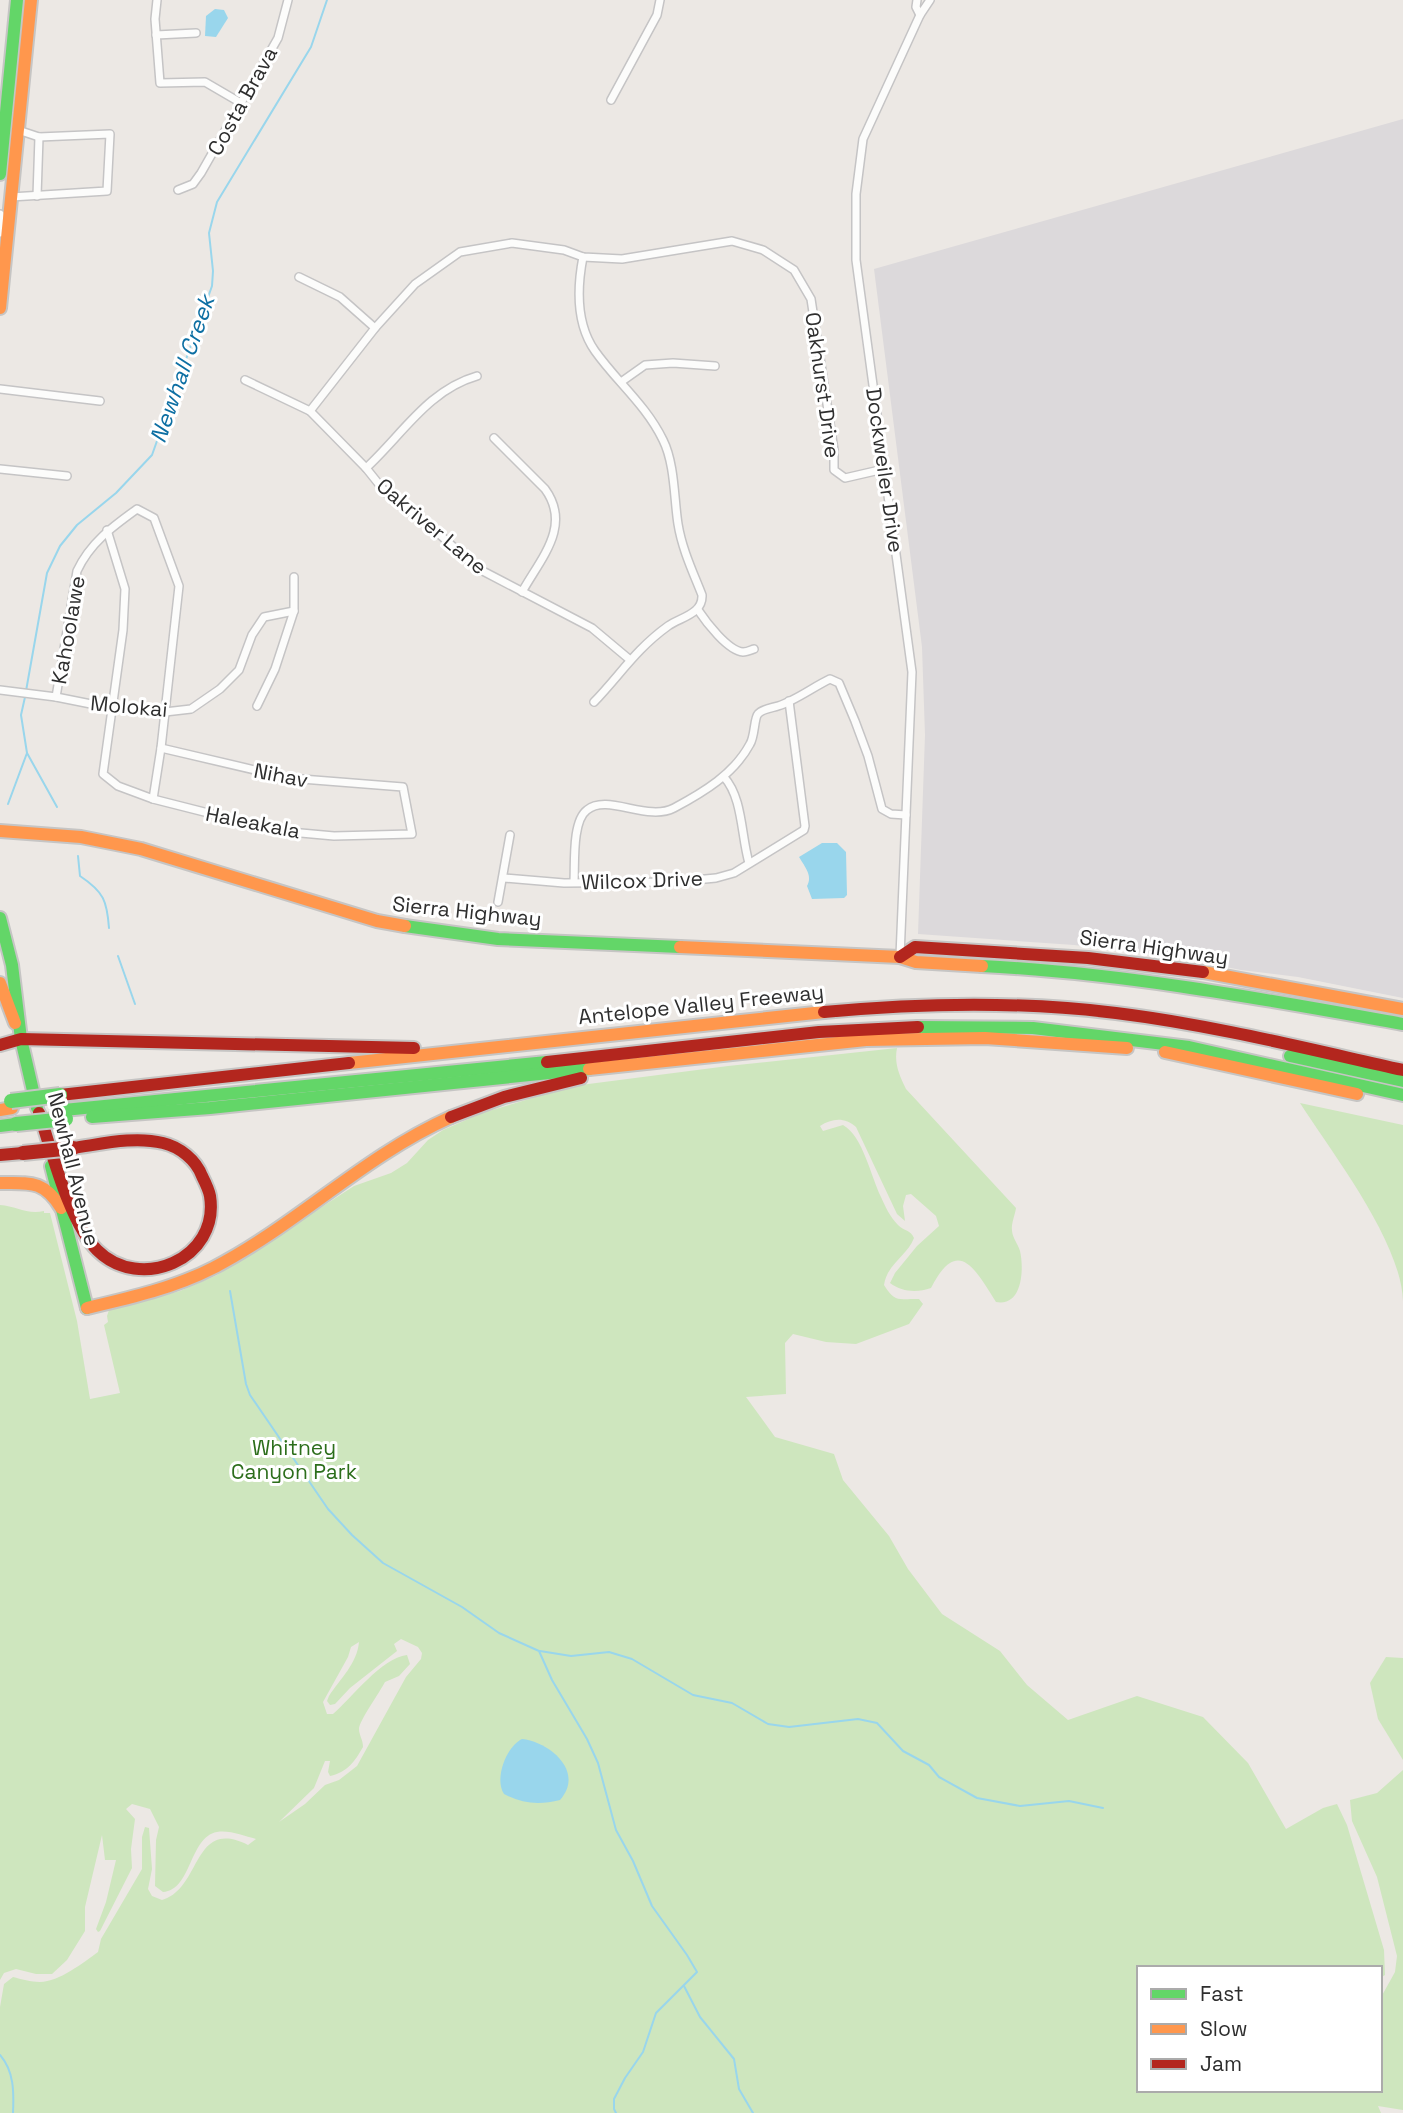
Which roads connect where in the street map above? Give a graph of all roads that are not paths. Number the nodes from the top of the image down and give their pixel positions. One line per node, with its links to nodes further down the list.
1 (17, 0): 11 (main road)
2 (31, 0): 14 (main road)
3 (157, 0): 10 (street)
4 (288, 0): 13 (street, Costa Brava)
5 (660, 0): 12 (street)
6 (917, 0): 8 (street)
7 (930, 0): 8 (street, Dockweiler Drive)
8 (920, 15): 36 (street, Dockweiler Drive)
9 (196, 33): 10 (street)
10 (156, 35): 13 (street)
11 (5, 75): 16 (main road)
12 (611, 100)
13 (241, 103): 17 (street, Costa Brava)
14 (18, 130): 15 (street); 19 (main road)
15 (39, 137): 18 (street); 18 (street)
16 (0, 174)
17 (178, 190)
18 (37, 195): 19 (street)
19 (11, 197): 24 (main road)
20 (0, 214): 21 (street)
21 (0, 233)
22 (583, 257): 26 (street, Oakhurst Drive); 30 (street); 36 (street, Oakhurst Drive)
23 (299, 276): 26 (street)
24 (1, 280): 25 (main road)
25 (0, 307)
26 (375, 328): 33 (street, Oakhurst Drive)
27 (715, 366): 30 (street)
28 (477, 376): 35 (street)
29 (245, 380): 33 (street, Oakriver Lane)
30 (621, 382): 42 (street)
31 (0, 389): 32 (street)
32 (100, 401)
33 (310, 411): 35 (street, Oakriver Lane)
34 (494, 438): 41 (street)
35 (366, 468): 41 (street, Oakriver Lane)
36 (884, 468): 56 (street, Dockweiler Drive)
37 (0, 470): 38 (street)
38 (66, 476)
39 (107, 530): 47 (street, Kahoolawe); 51 (street); 52 (street, Kahoolawe)
40 (294, 577): 43 (street)
41 (522, 592): 45 (street, Oakriver Lane)
42 (698, 610): 44 (street); 45 (street)
43 (294, 611): 50 (street); 52 (street, Molokai)
44 (754, 649)
45 (629, 659): 49 (street)
46 (0, 690): 47 (street, Molokai)
47 (57, 697): 51 (street, Molokai)
48 (789, 701): 54 (street); 56 (street); 60 (street, Wilcox Drive)
49 (594, 702)
50 (257, 706)
51 (111, 708): 52 (street, Molokai); 55 (street, Haleakala)
52 (165, 712): 53 (street)
53 (161, 748): 55 (street); 58 (street, Nihav)
54 (724, 777): 60 (street); 62 (street)
55 (153, 800): 58 (street, Haleakala)
56 (906, 815): 65 (street, Dockweiler Drive)
57 (0, 831): 65 (main road, Sierra Highway)
58 (412, 834)
59 (510, 835): 61 (street)
60 (749, 863): 62 (street, Wilcox Drive)
61 (504, 878): 62 (street, Wilcox Drive); 63 (street)
62 (574, 881)
63 (498, 902)
64 (0, 918): 71 (main road, Newhall Avenue)
65 (900, 957): 68 (main road, Sierra Highway); 70 (main road, Sierra Highway)
66 (0, 983): 71 (main road, Newhall Avenue)
67 (978, 1009): 69 (main road, Antelope Valley Freeway); 75 (main road, Antelope Valley Freeway); 76 (main road)
68 (1403, 1009)
69 (886, 1022): 73 (main road, Antelope Valley Freeway); 74 (main road, Antelope Valley Freeway); 77 (main road, Antelope Valley Freeway); 78 (main road)
70 (1403, 1024)
71 (21, 1039): 72 (main road); 73 (main road); 80 (main road, Newhall Avenue)
72 (0, 1045)
73 (471, 1049): 78 (main road, Antelope Valley Freeway)
74 (613, 1066): 78 (main road, Antelope Valley Freeway); 84 (main road, Newhall Avenue)
75 (1403, 1070)
76 (1403, 1081)
77 (1402, 1102)
78 (63, 1107): 79 (main road, Antelope Valley Freeway, bridge); 79 (main road, Antelope Valley Freeway, bridge)
79 (8, 1111): 81 (main road, Antelope Valley Freeway)
80 (38, 1113): 82 (main road, bridge); 84 (main road, Newhall Avenue)
81 (0, 1126)
82 (0, 1155)
83 (0, 1183): 84 (main road)
84 (61, 1208)

